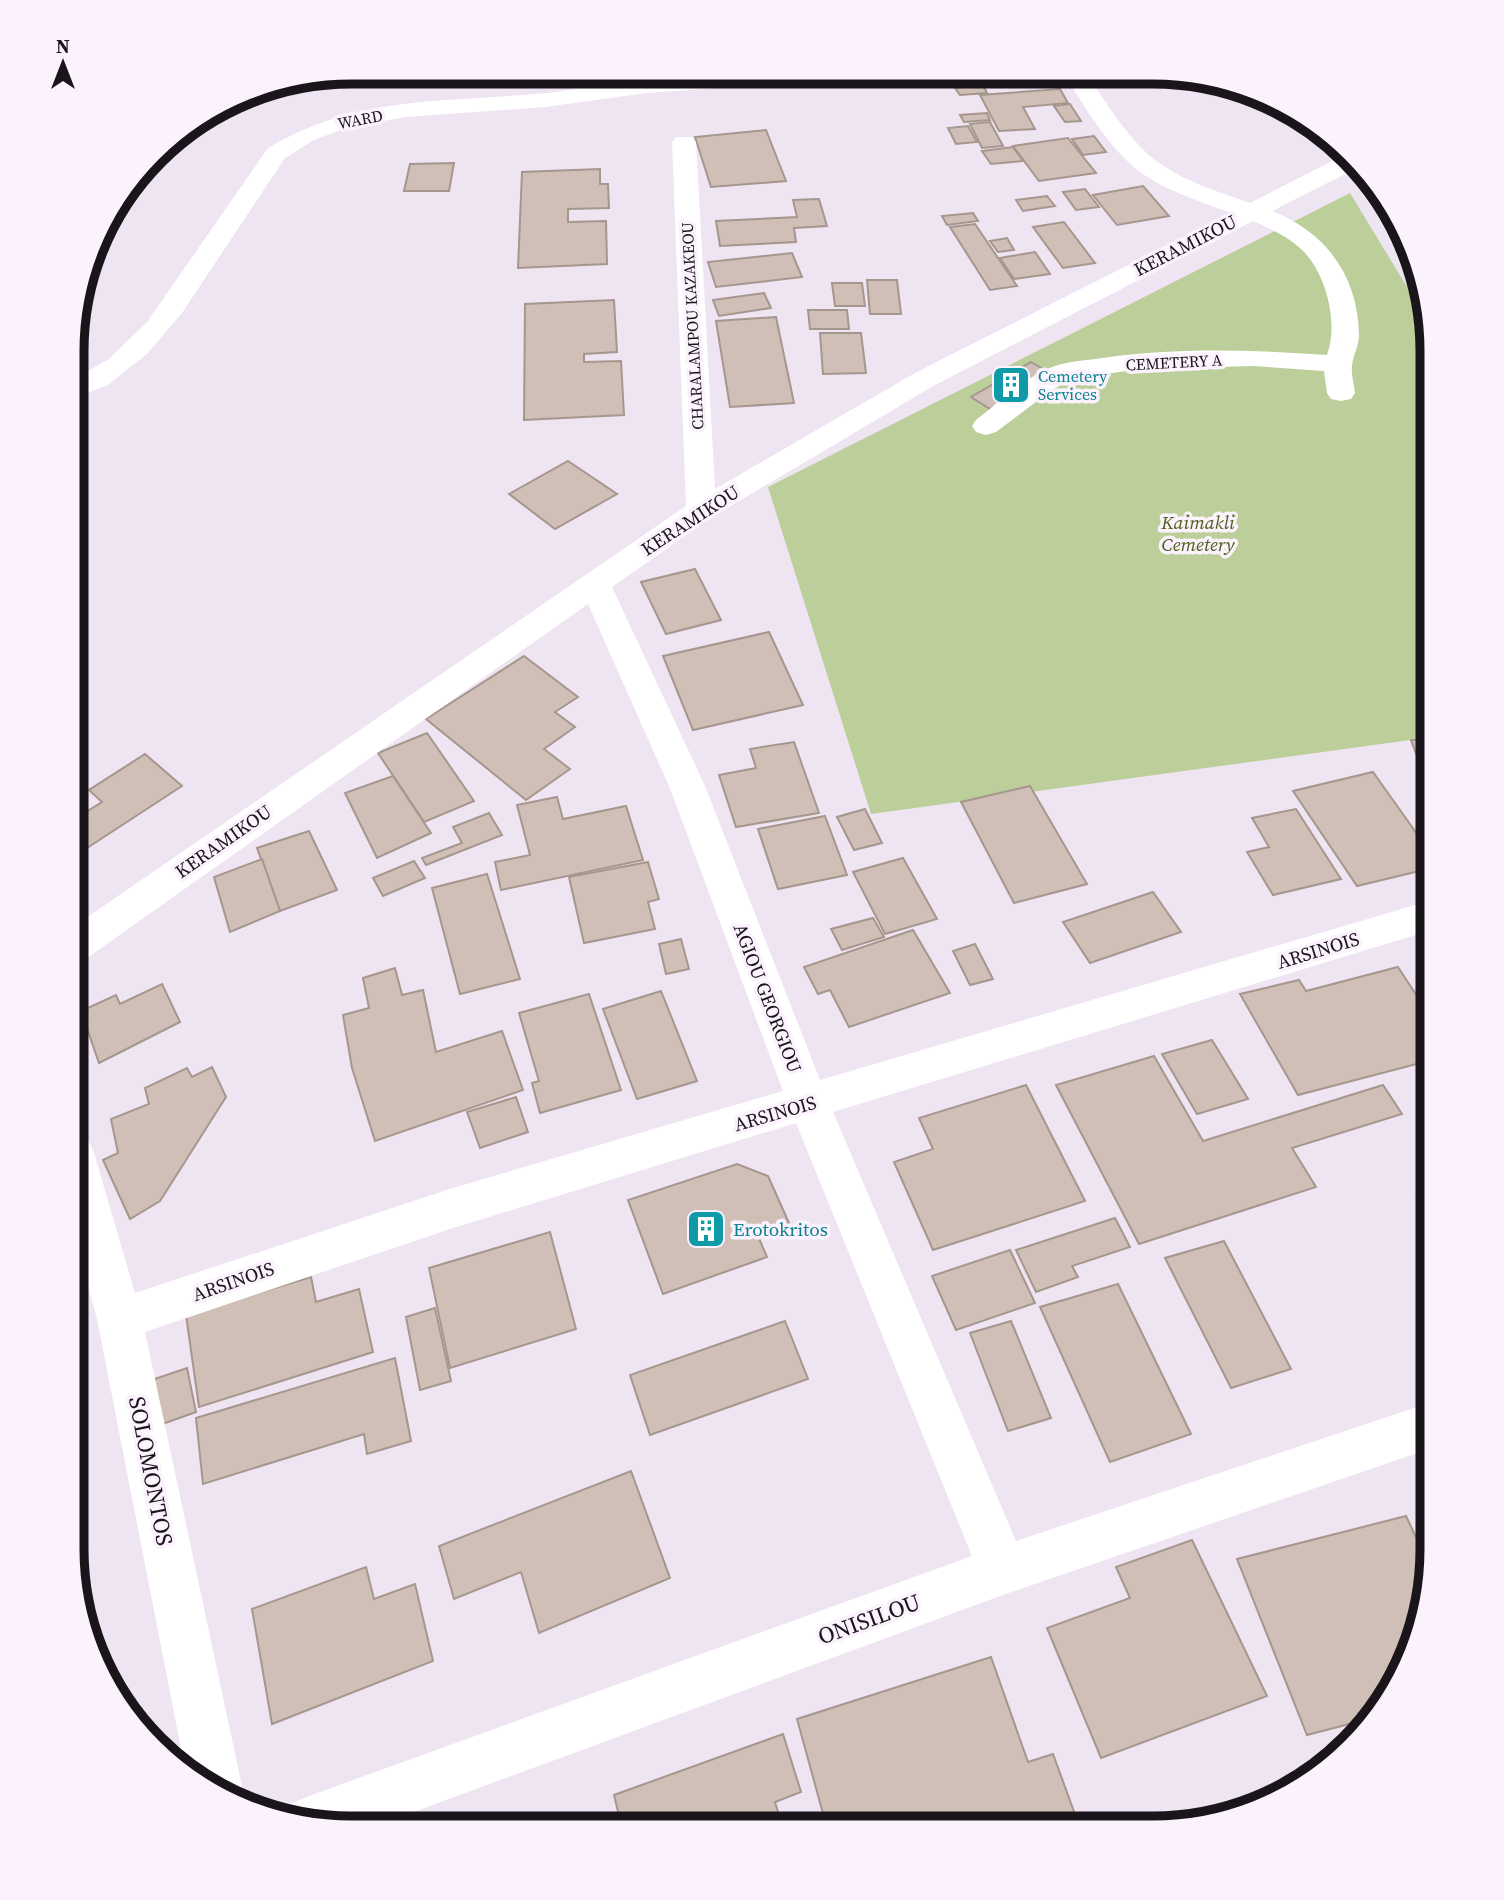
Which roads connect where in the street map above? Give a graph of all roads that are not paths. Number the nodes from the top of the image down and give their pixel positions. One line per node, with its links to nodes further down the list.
1 (687, 84): 7 (street, WARD)
2 (1082, 84): 5 (street)
3 (684, 142): 10 (street, CHARALAMPOU KAZAKEOU)
4 (1344, 164): 5 (street, KERAMIKOU)
5 (1251, 212): 6 (street); 10 (street, KERAMIKOU)
6 (1338, 364): 8 (street); 9 (street, CEMETERY A)
7 (84, 384)
8 (1341, 393)
9 (986, 426)
10 (701, 510): 11 (street, KERAMIKOU)
11 (594, 583): 13 (street, KERAMIKOU); 14 (street, AGIOU GEORGIOU)
12 (1420, 919): 14 (street, ARSINOIS)
13 (84, 939)
14 (809, 1104): 16 (street, ARSINOIS); 18 (street, AGIOU GEORGIOU)
15 (84, 1192): 16 (street, SOLOMONTOS)
16 (120, 1319): 19 (street, SOLOMONTOS)
17 (1420, 1429): 18 (street, ONISILOU)
18 (1003, 1570): 20 (street, ONISILOU)
19 (213, 1777)
20 (331, 1815)

